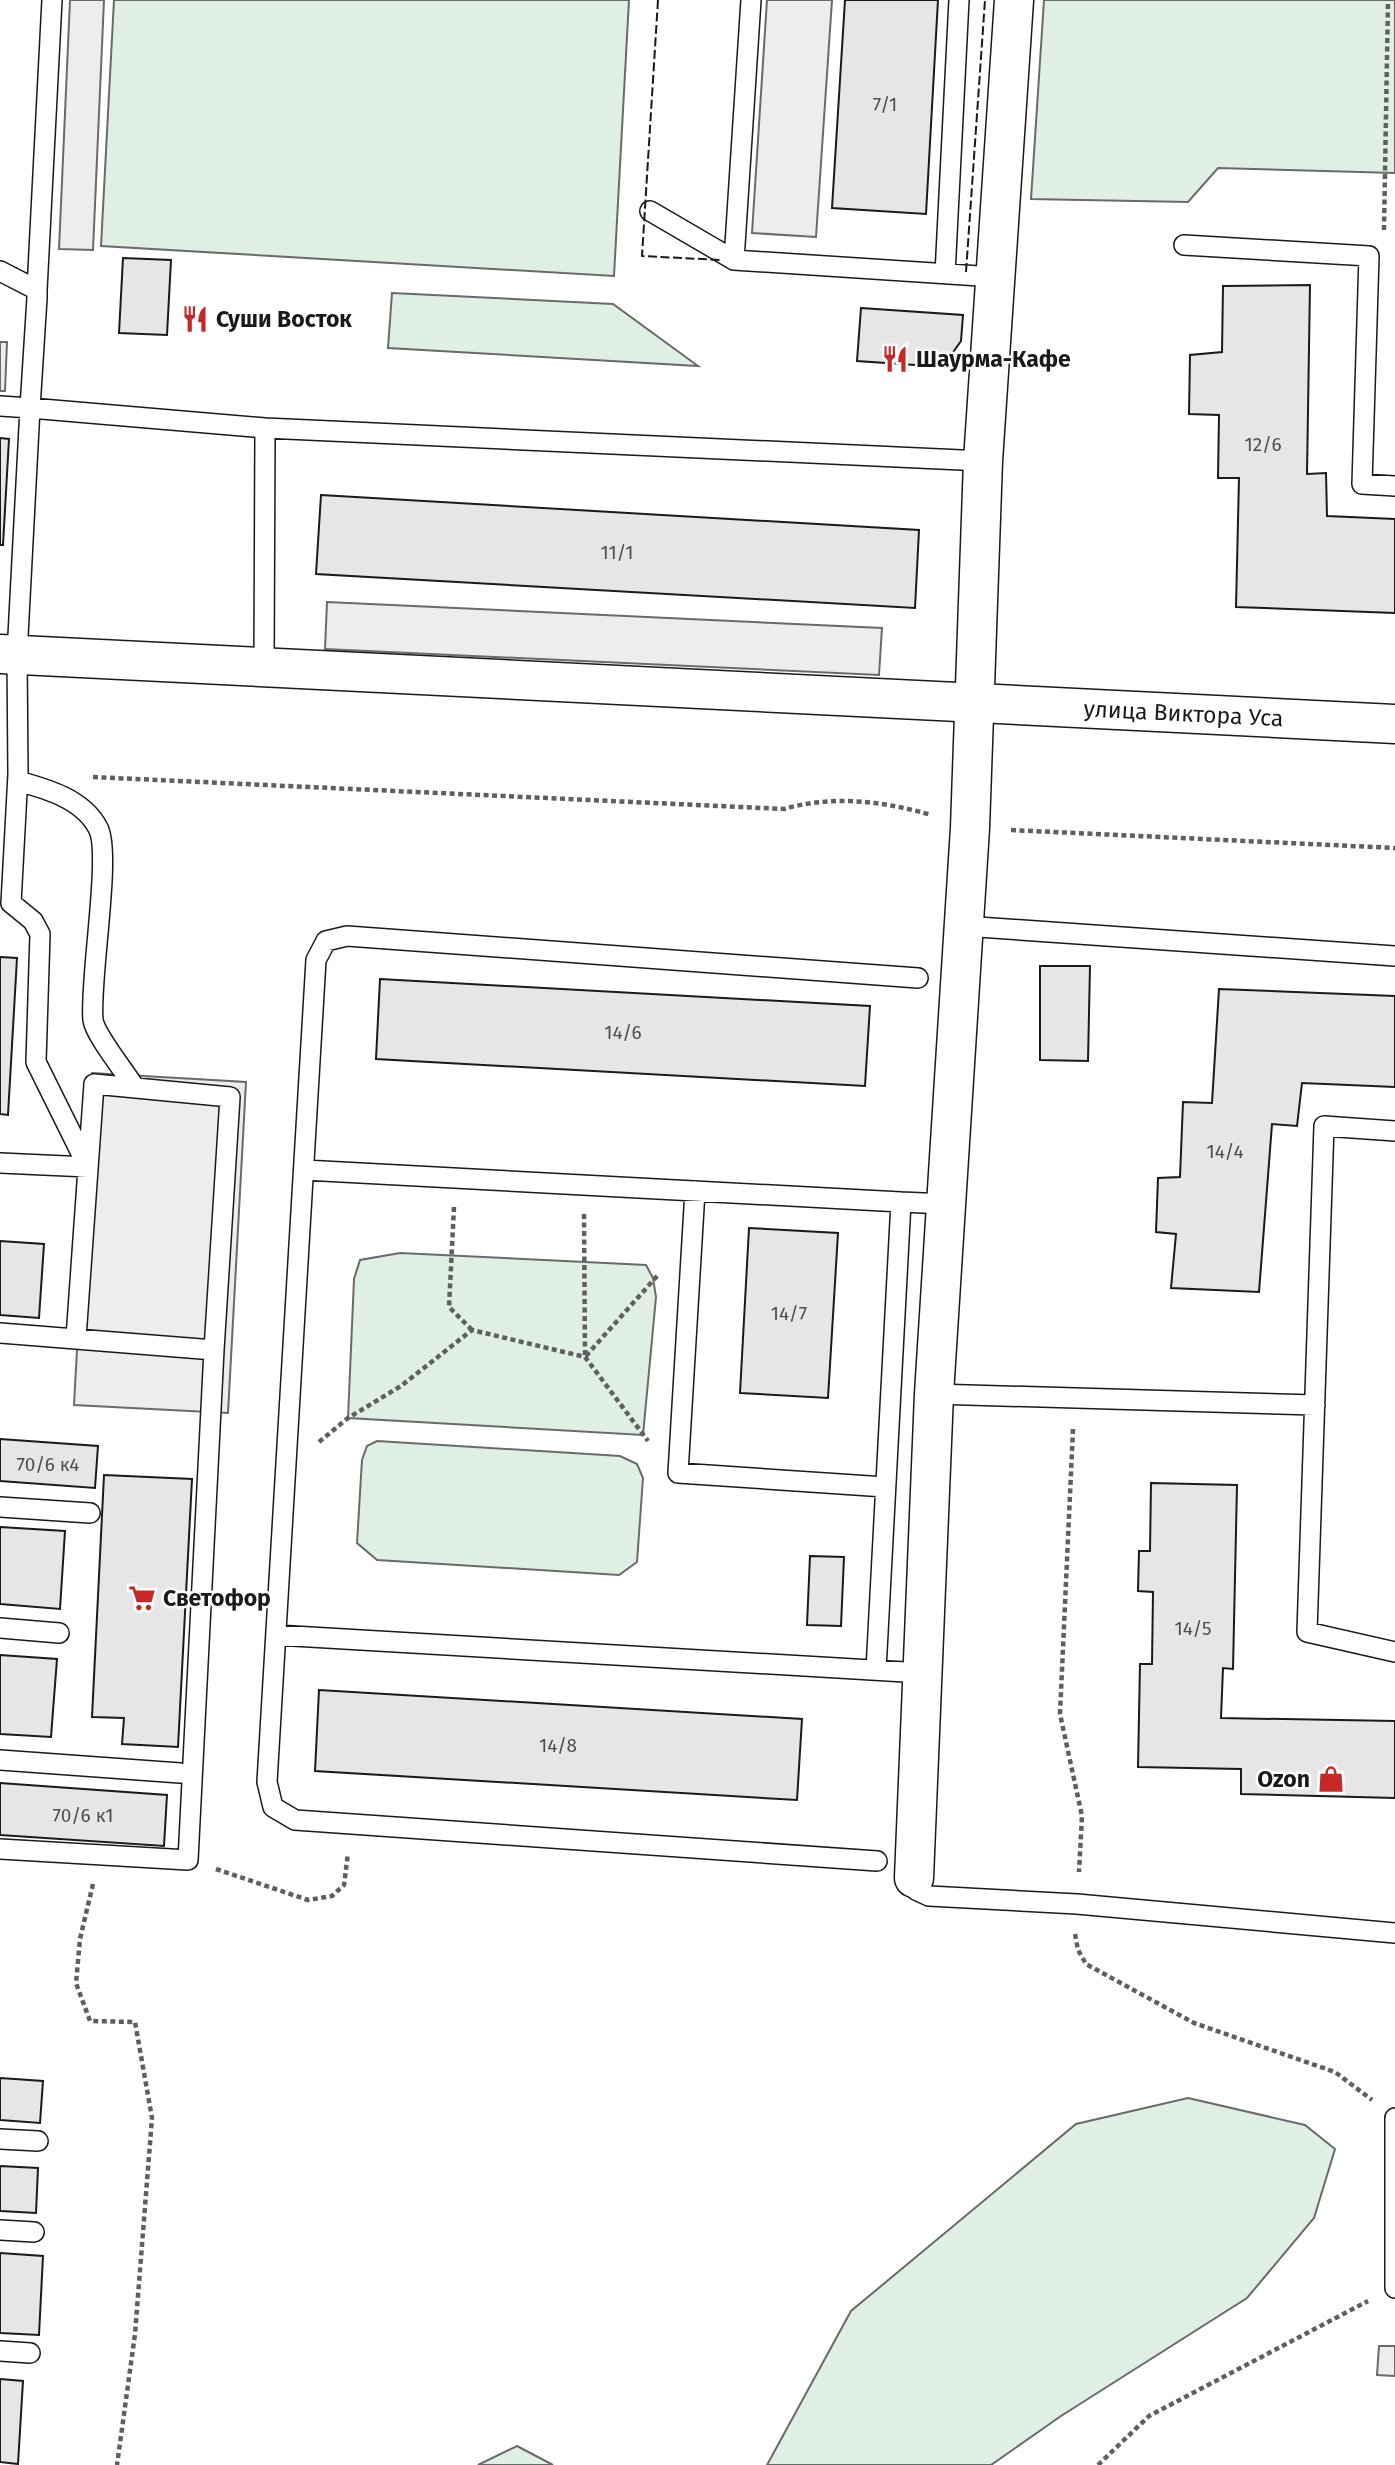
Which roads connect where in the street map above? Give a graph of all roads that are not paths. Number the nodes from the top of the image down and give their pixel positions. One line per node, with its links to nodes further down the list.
1 (52, 0): 11 (lane)
2 (751, 0): 7 (lane)
3 (960, 0): 9 (lane)
4 (1014, 0): 10 (street)
5 (650, 211): 7 (lane)
6 (1184, 245): 16 (lane)
7 (734, 260): 9 (lane)
8 (0, 271): 11 (lane)
9 (945, 274): 10 (lane)
10 (995, 277): 15 (street)
11 (37, 290): 13 (lane)
12 (0, 406): 13 (lane)
13 (30, 408): 14 (lane); 17 (lane)
14 (265, 428): 15 (lane); 18 (lane)
15 (983, 461): 19 (street)
16 (1395, 486)
17 (8, 654): 18 (street, улица Виктора Уса); 21 (lane)
18 (264, 665): 19 (street, улица Виктора Уса)
19 (973, 701): 20 (street, улица Виктора Уса); 23 (street)
20 (1395, 724)
21 (18, 781): 22 (lane); 26 (lane)
22 (6, 903): 29 (lane)
23 (964, 926): 24 (lane); 33 (street)
24 (1395, 956)
25 (918, 978): 30 (lane)
26 (135, 1088): 29 (lane); 36 (lane)
27 (1395, 1131): 38 (lane)
28 (0, 1163): 29 (lane)
29 (88, 1167): 35 (lane)
30 (304, 1170): 31 (lane); 44 (lane)
31 (695, 1191): 32 (lane); 39 (lane)
32 (901, 1202): 33 (lane); 39 (lane)
33 (946, 1204): 37 (street)
34 (0, 1333): 35 (lane)
35 (76, 1338): 36 (lane)
36 (214, 1350): 50 (lane)
37 (934, 1394): 38 (lane); 47 (street)
38 (1315, 1405): 45 (lane)
39 (885, 1487): 46 (lane)
40 (0, 1507): 41 (lane)
41 (90, 1513)
42 (0, 1628): 43 (lane)
43 (59, 1633)
44 (276, 1635): 46 (lane); 51 (lane)
45 (1395, 1652)
46 (876, 1670): 47 (lane)
47 (922, 1673): 52 (street)
48 (0, 1760): 49 (lane)
49 (180, 1773)
50 (0, 1849)
51 (877, 1861)
52 (914, 1878): 53 (lane)
53 (1395, 1933)
54 (1395, 2118): 59 (lane)
55 (0, 2139): 56 (lane)
56 (38, 2141)
57 (0, 2230): 58 (lane)
58 (34, 2232)
59 (1394, 2288)
60 (0, 2351): 61 (lane)
61 (30, 2353)

